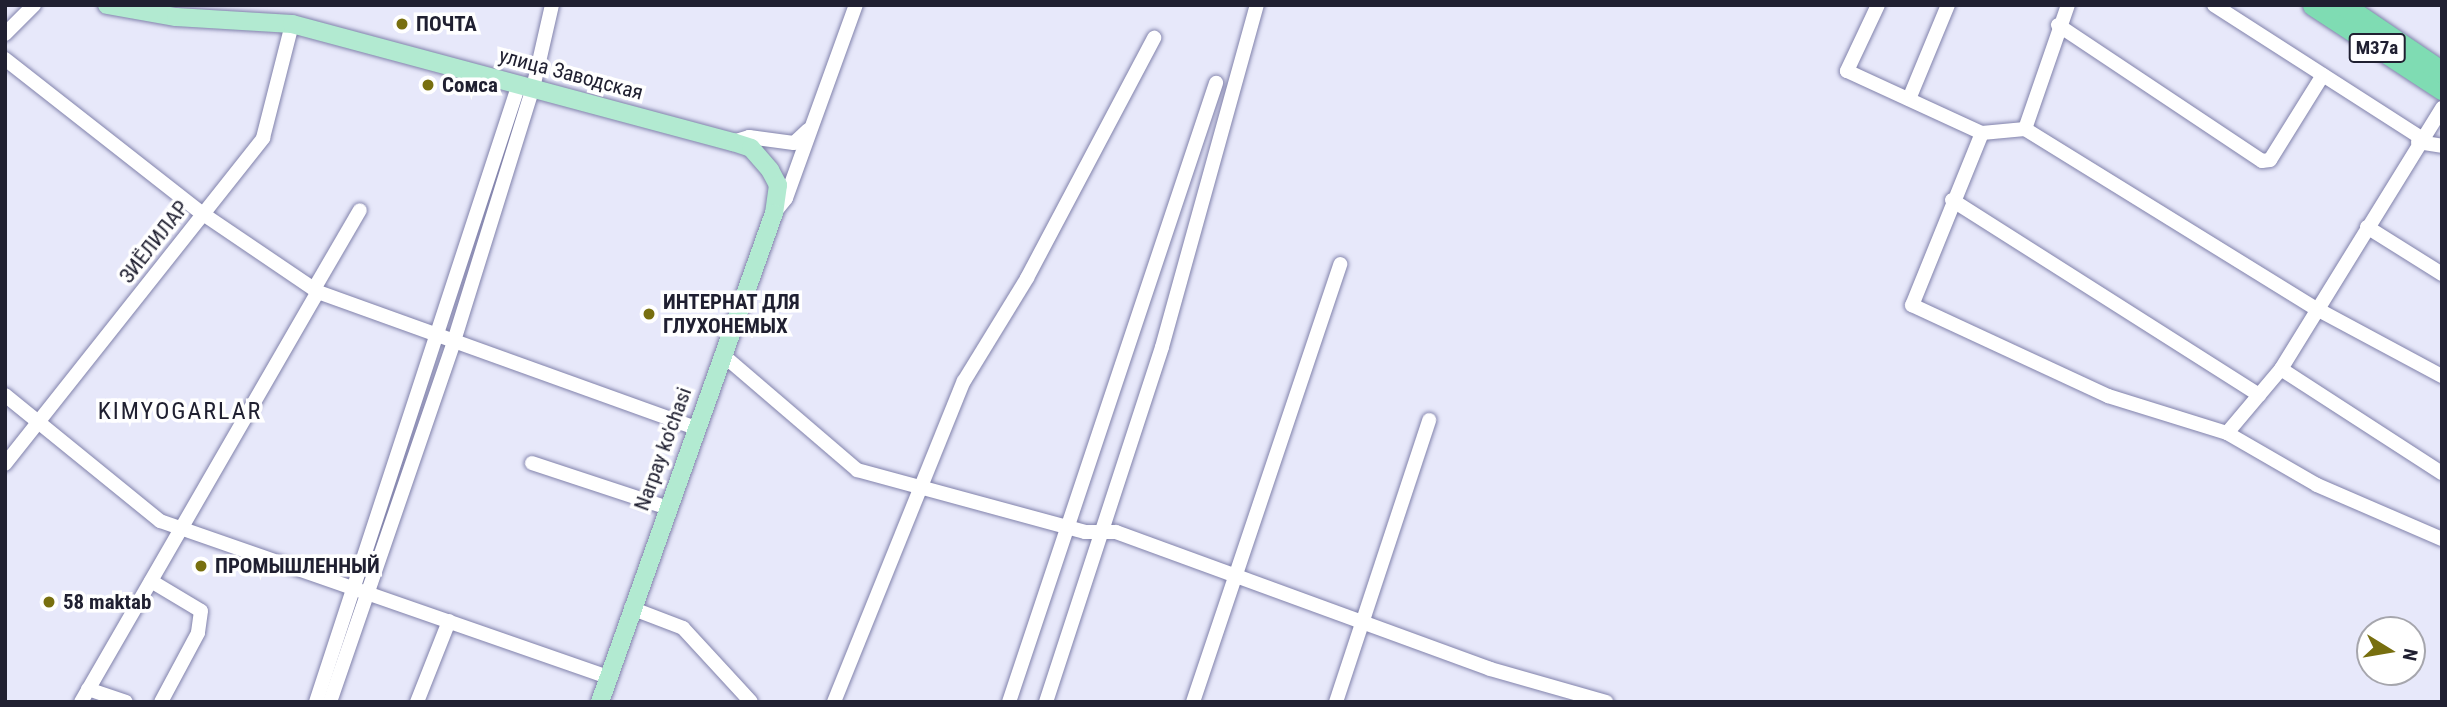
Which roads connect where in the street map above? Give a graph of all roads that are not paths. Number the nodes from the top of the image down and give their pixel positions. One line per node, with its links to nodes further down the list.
1 (34, 5): 15 (street)
2 (107, 5): 12 (main road, улица Заводская)
3 (552, 5): 21 (street)
4 (856, 5): 25 (street, Narpay ko'chasi)
5 (1257, 5): 58 (street)
6 (1878, 5): 23 (street)
7 (1948, 5): 23 (street)
8 (2068, 5): 14 (street)
9 (2214, 5): 19 (street)
10 (2313, 5): 22 (highway, M37a)
11 (2343, 5): 18 (highway, M37a)
12 (241, 12): 13 (main road, улица Заводская)
13 (292, 23): 21 (main road, улица Заводская); 34 (street, ЗИЁЛИЛАР)
14 (2058, 25): 19 (street); 26 (street)
15 (5, 34)
16 (1154, 38): 54 (street)
17 (5, 59): 34 (street)
18 (2442, 72)
19 (2323, 75): 28 (street)
20 (1216, 83): 56 (street)
21 (526, 86): 29 (main road, улица Заводская); 41 (street)
22 (2442, 89)
23 (1909, 99): 27 (street)
24 (2442, 108): 28 (street)
25 (814, 120): 29 (street, улица Заводская); 35 (street, Narpay ko'chasi)
26 (2025, 129): 27 (street); 40 (street)
27 (1982, 133): 32 (street)
28 (2419, 140): 30 (street); 36 (street)
29 (733, 142): 31 (main road, улица Заводская)
30 (2442, 146)
31 (770, 170): 35 (main road, Narpay ko'chasi)
32 (1952, 200): 46 (street); 50 (street)
33 (360, 209): 39 (street)
34 (204, 214): 39 (street); 48 (street, ЗИЁЛИЛАР)
35 (774, 214): 42 (main road, Narpay ko'chasi)
36 (2367, 226): 38 (street); 40 (street)
37 (1340, 264): 60 (street)
38 (2442, 274)
39 (316, 290): 41 (street); 57 (street)
40 (2315, 309): 43 (street); 44 (street)
41 (447, 339): 49 (street); 62 (street)
42 (723, 355): 49 (main road, Narpay ko'chasi); 54 (street)
43 (2281, 369): 46 (street); 53 (street)
44 (2442, 376)
45 (5, 395): 48 (street)
46 (2259, 395): 50 (street)
47 (1429, 420): 65 (street)
48 (38, 422): 52 (street, ЗИЁЛИЛАР); 57 (street)
49 (694, 427): 55 (main road, Narpay ko'chasi)
50 (2227, 433): 59 (street)
51 (532, 463): 55 (street)
52 (5, 464)
53 (2442, 473)
54 (922, 488): 56 (street); 75 (street)
55 (665, 507): 63 (main road, Narpay ko'chasi)
56 (1067, 527): 58 (street); 76 (street)
57 (181, 528): 61 (street); 62 (street)
58 (1104, 533): 60 (street); 77 (street)
59 (2442, 539)
60 (1234, 573): 65 (street); 78 (street)
61 (151, 580): 67 (street); 69 (street)
62 (362, 591): 64 (street); 70 (street); 71 (street)
63 (631, 608): 66 (main road, Narpay ko'chasi); 74 (street)
64 (449, 621): 66 (street); 72 (street)
65 (1362, 622): 79 (street); 80 (street)
66 (608, 677): 73 (main road, Narpay ko'chasi)
67 (85, 695): 68 (street)
68 (126, 702)
69 (161, 702)
70 (316, 702)
71 (330, 702)
72 (417, 702)
73 (600, 702)
74 (751, 702)
75 (834, 702)
76 (1009, 702)
77 (1046, 702)
78 (1193, 702)
79 (1336, 702)
80 (1606, 702)

